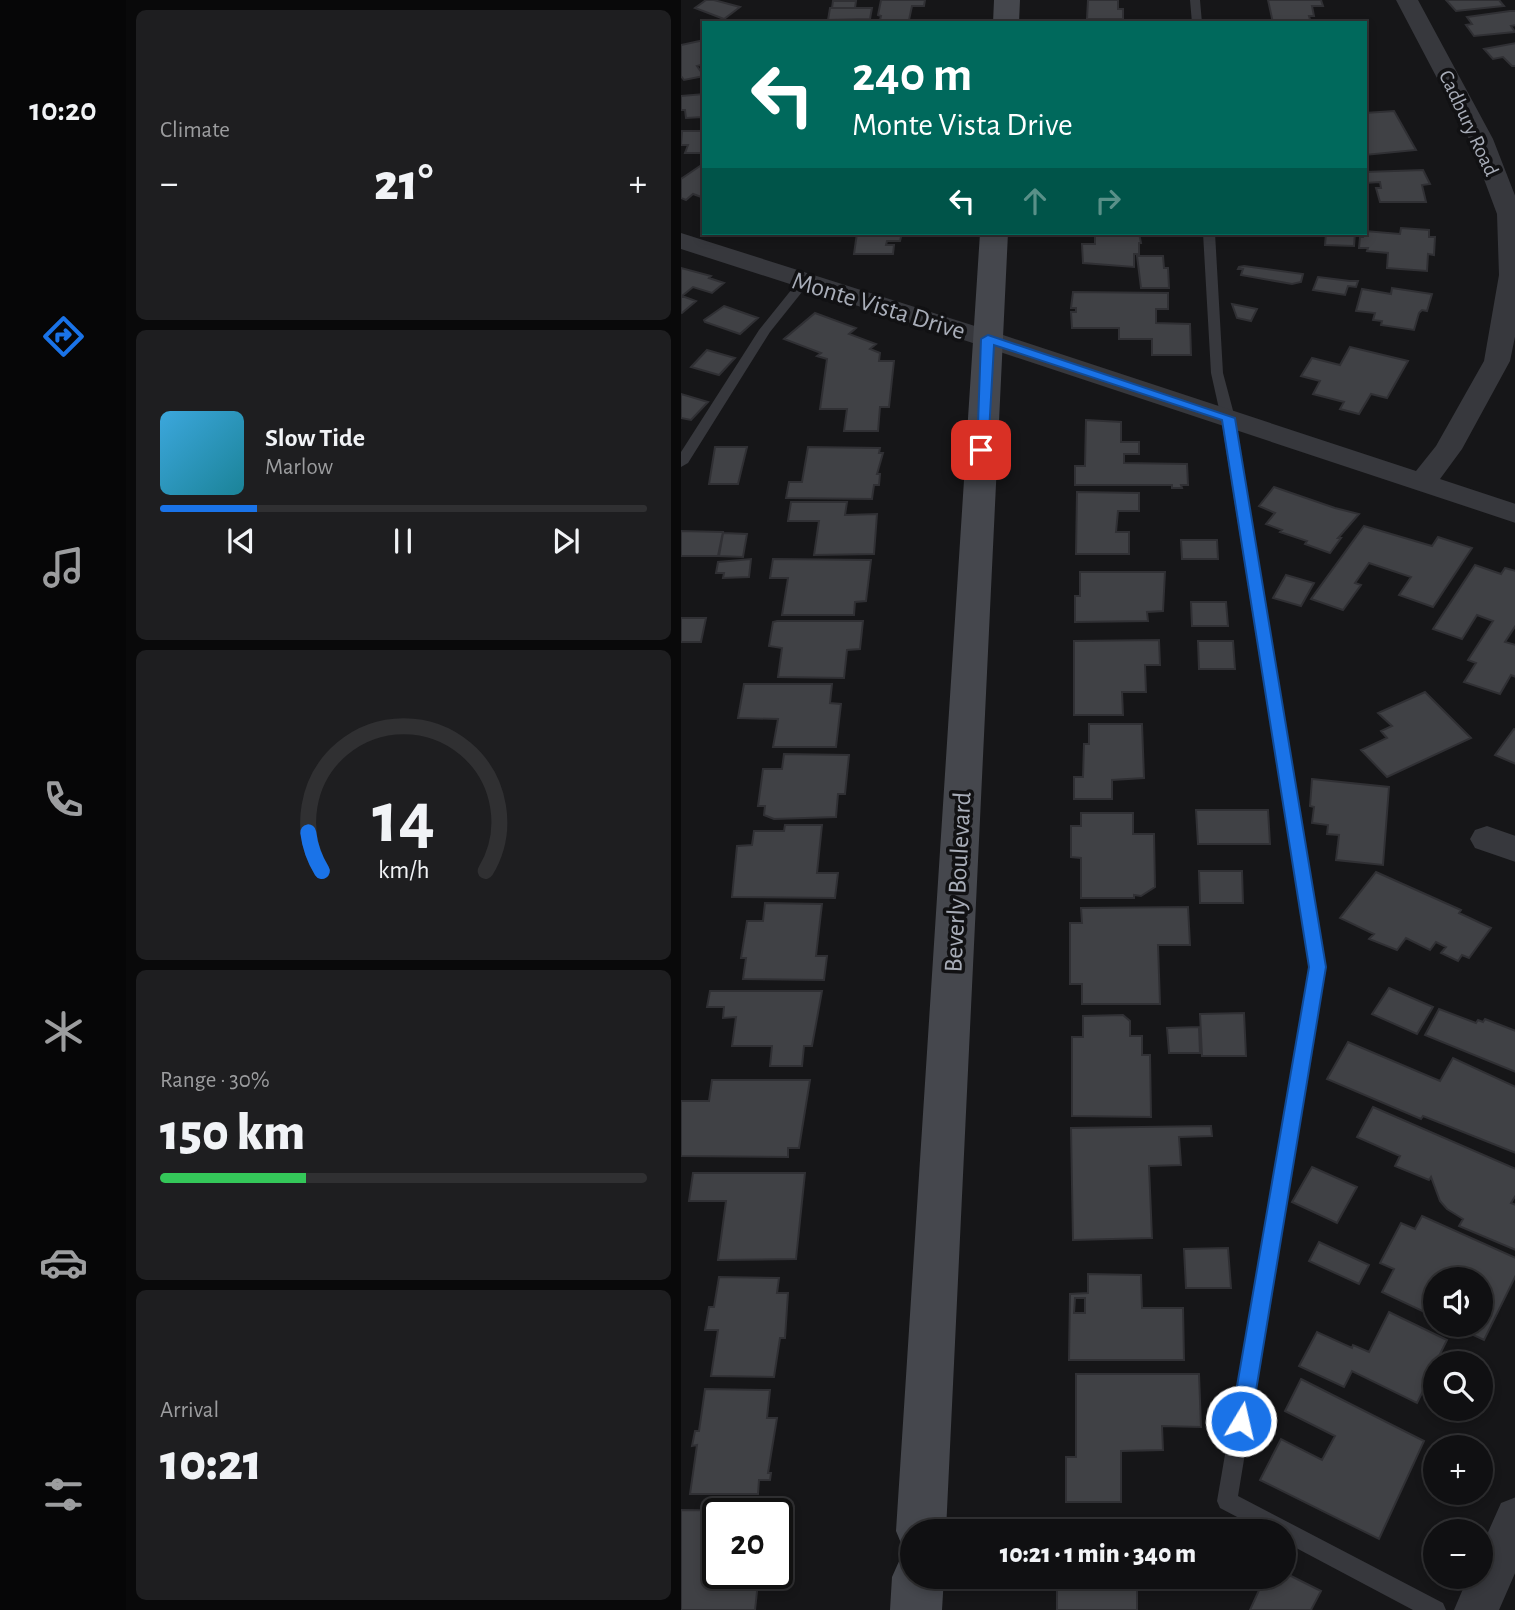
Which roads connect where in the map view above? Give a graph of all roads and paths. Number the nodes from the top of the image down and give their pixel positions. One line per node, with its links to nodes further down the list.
1 (1007, 0): 4 (main road)
2 (1195, 0): 5 (lane)
3 (1407, 0): 13 (street, Cadbury Road)
4 (1006, 21)
5 (1197, 21)
6 (994, 235): 10 (main road, Beverly Boulevard)
7 (1209, 235): 11 (lane)
8 (681, 241): 9 (street, Monte Vista Drive)
9 (804, 282): 10 (street, Monte Vista Drive); 12 (lane)
10 (988, 339): 11 (street, Monte Vista Drive); 16 (main road, Beverly Boulevard)
11 (1228, 418): 13 (street, Monte Vista Drive); 20 (lane)
12 (681, 463)
13 (1423, 482): 14 (street, Monte Vista Drive)
14 (1515, 514)
15 (1515, 1518): 18 (street)
16 (922, 1519)
17 (917, 1589): 19 (main road)
18 (1484, 1607)
19 (916, 1610)
20 (1435, 1610)

